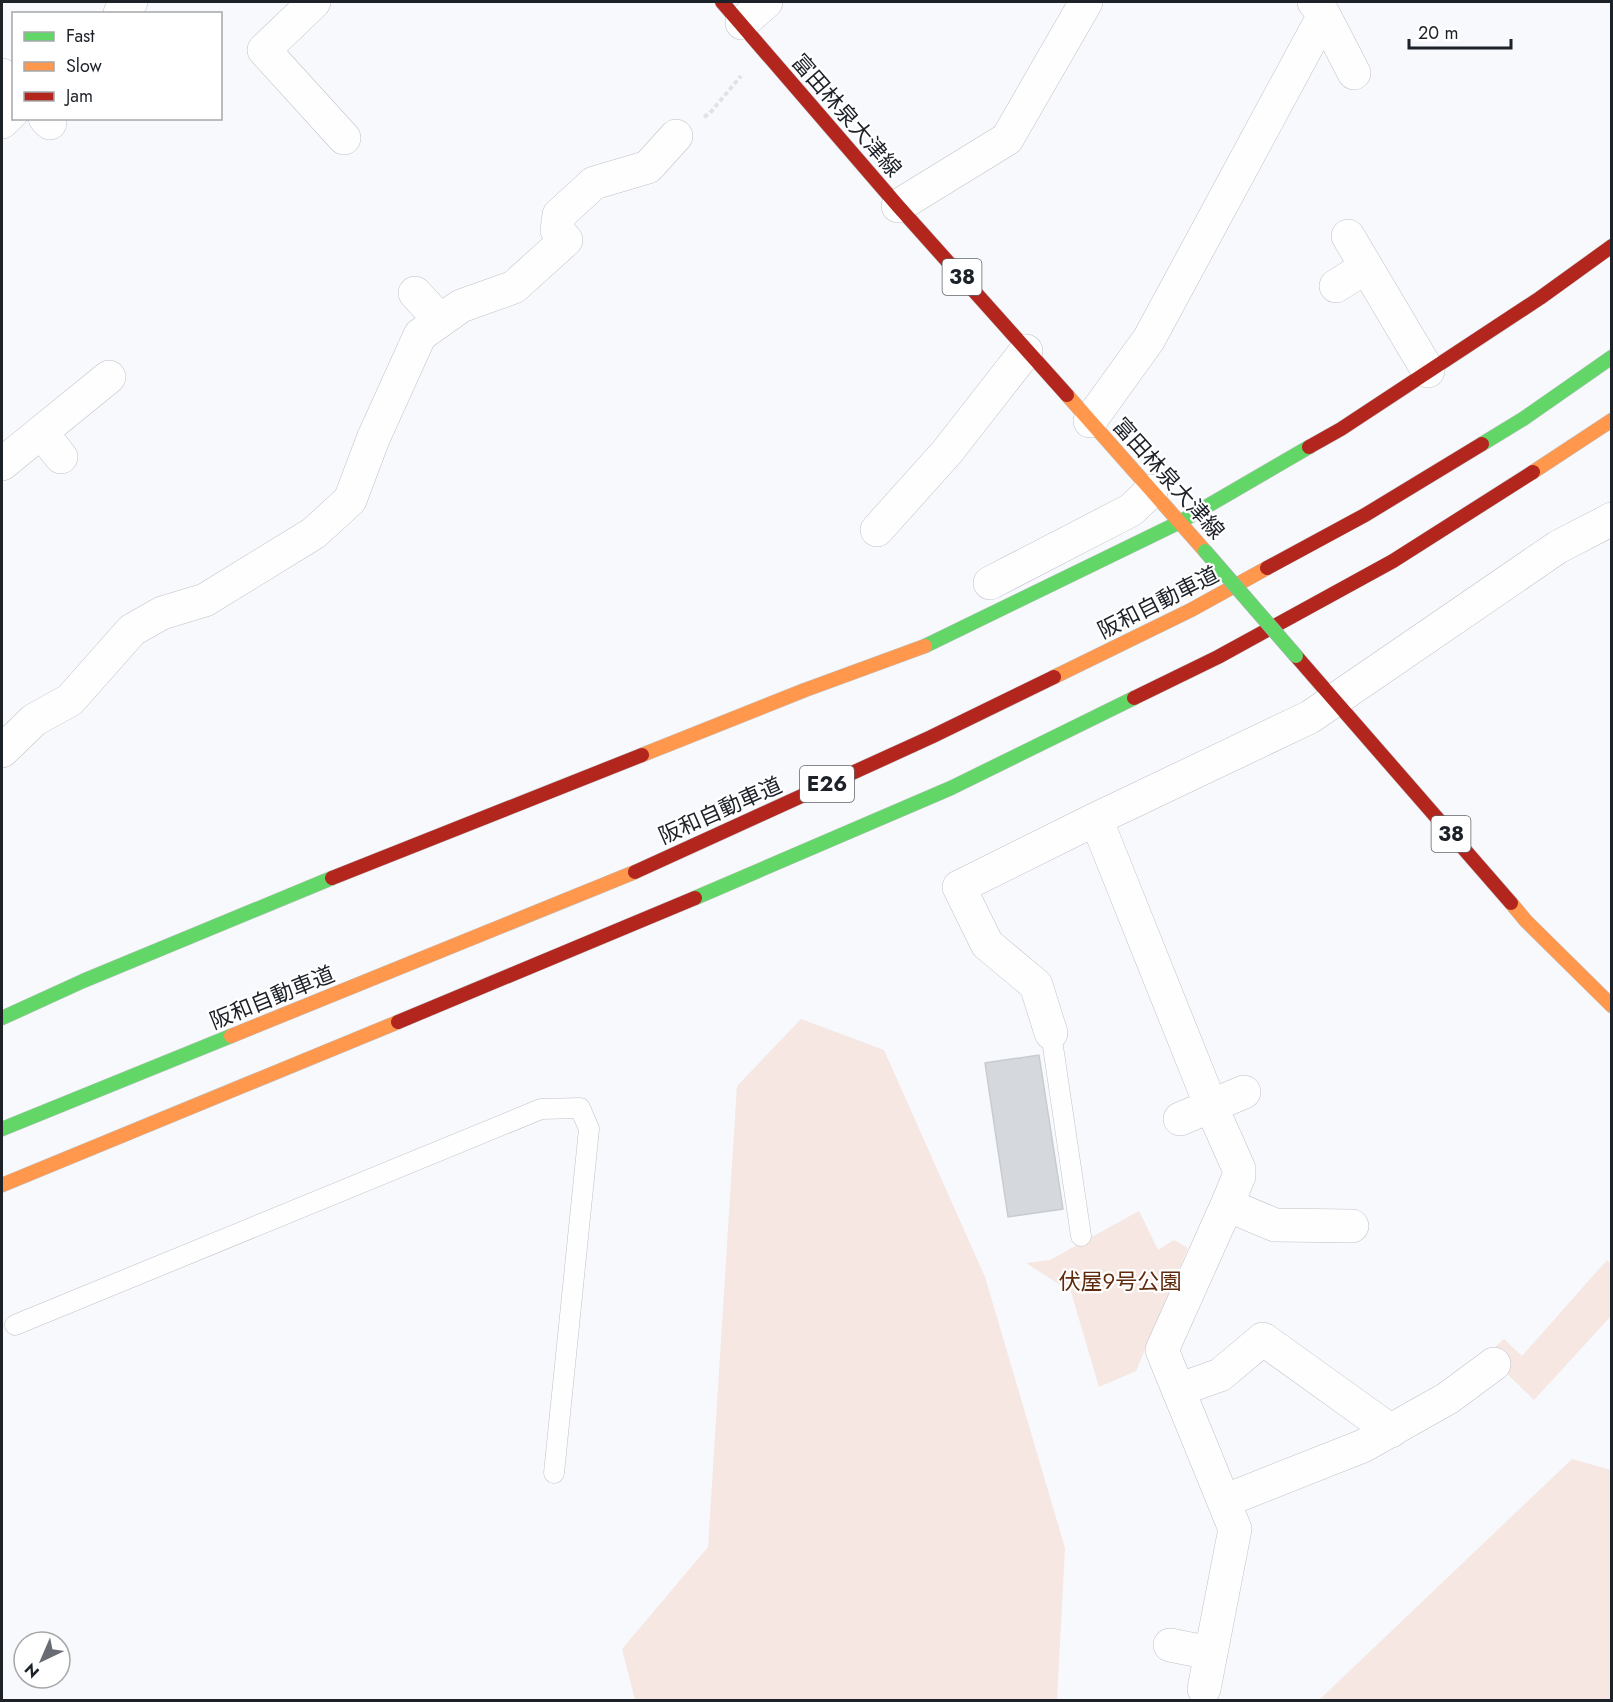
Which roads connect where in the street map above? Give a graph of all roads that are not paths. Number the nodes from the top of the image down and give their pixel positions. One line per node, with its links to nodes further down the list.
1 (314, 2): 8 (street)
2 (766, 2): 5 (street)
3 (1086, 2): 9 (street)
4 (1319, 8): 6 (street); 21 (street)
5 (732, 12): 9 (main road, 富田林泉大津線 / 38)
6 (1354, 73)
7 (676, 136): 15 (street)
8 (344, 138)
9 (898, 206): 16 (main road, 富田林泉大津線 / 38)
10 (1348, 236): 12 (street)
11 (1611, 246): 18 (main road)
12 (1366, 267): 13 (street); 18 (street)
13 (1336, 286)
14 (415, 294): 15 (street)
15 (440, 320): 29 (street)
16 (1026, 351): 21 (main road, 富田林泉大津線 / 38); 26 (street)
17 (1611, 357): 37 (main road, 阪和自動車道 / E26)
18 (1428, 371): 25 (main road)
19 (109, 377): 22 (street)
20 (1611, 420): 38 (main road, E26)
21 (1090, 421): 23 (main road, 富田林泉大津線 / 38)
22 (2, 464)
23 (1151, 491): 25 (main road, 富田林泉大津線 / 38); 27 (street)
24 (1611, 519): 28 (street)
25 (1180, 522): 28 (main road, 富田林泉大津線 / 38, bridge); 32 (main road)
26 (877, 530)
27 (990, 583)
28 (1334, 698): 30 (street); 31 (main road, 富田林泉大津線 / 38)
29 (2, 751)
30 (1096, 819): 33 (street); 35 (street)
31 (1611, 1006)
32 (2, 1018)
33 (1051, 1033): 41 (lane)
34 (1244, 1092): 35 (street)
35 (1211, 1106): 36 (street); 39 (street)
36 (1180, 1119)
37 (2, 1130)
38 (2, 1185)
39 (1227, 1205): 40 (street); 44 (street)
40 (1352, 1226)
41 (1081, 1236)
42 (15, 1325): 46 (lane)
43 (1494, 1364): 45 (street)
44 (1178, 1390): 45 (street); 47 (street)
45 (1391, 1431): 47 (street)
46 (554, 1473)
47 (1224, 1502): 49 (street)
48 (1170, 1645): 49 (street)
49 (1210, 1653): 50 (street)
50 (1204, 1689)

